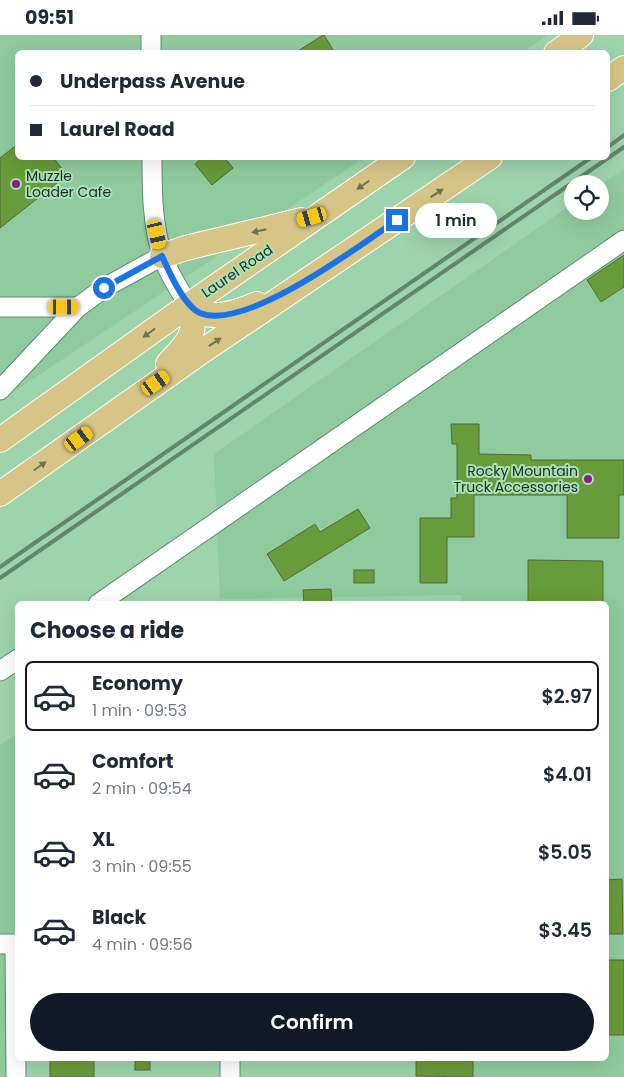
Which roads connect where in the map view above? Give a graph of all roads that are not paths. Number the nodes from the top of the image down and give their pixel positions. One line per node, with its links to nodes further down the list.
1 (151, 35): 3 (street)
2 (582, 35): 4 (main road)
3 (151, 50)
4 (560, 50)
5 (624, 68): 6 (main road)
6 (610, 78)
7 (152, 160): 12 (street)
8 (399, 160): 10 (main road, Laurel Road, one-way to 10)
9 (486, 160): 13 (main road, one-way to 9)
10 (322, 213): 12 (main road, one-way to 12); 14 (main road, Laurel Road)
11 (624, 240): 21 (street)
12 (162, 256): 14 (street); 16 (street)
13 (303, 283): 14 (main road); 18 (main road, one-way to 13)
14 (189, 305): 18 (main road); 19 (main road, Laurel Road, one-way to 19)
15 (0, 307): 16 (street)
16 (78, 307): 17 (street)
17 (0, 390)
18 (142, 394): 20 (main road, one-way to 18)
19 (0, 440)
20 (0, 494)
21 (102, 601)
22 (15, 661): 23 (street)
23 (0, 671)
24 (8, 944): 25 (street)
25 (15, 981)
26 (16, 1061): 28 (street)
27 (230, 1061): 29 (street)
28 (16, 1077)
29 (230, 1077)

